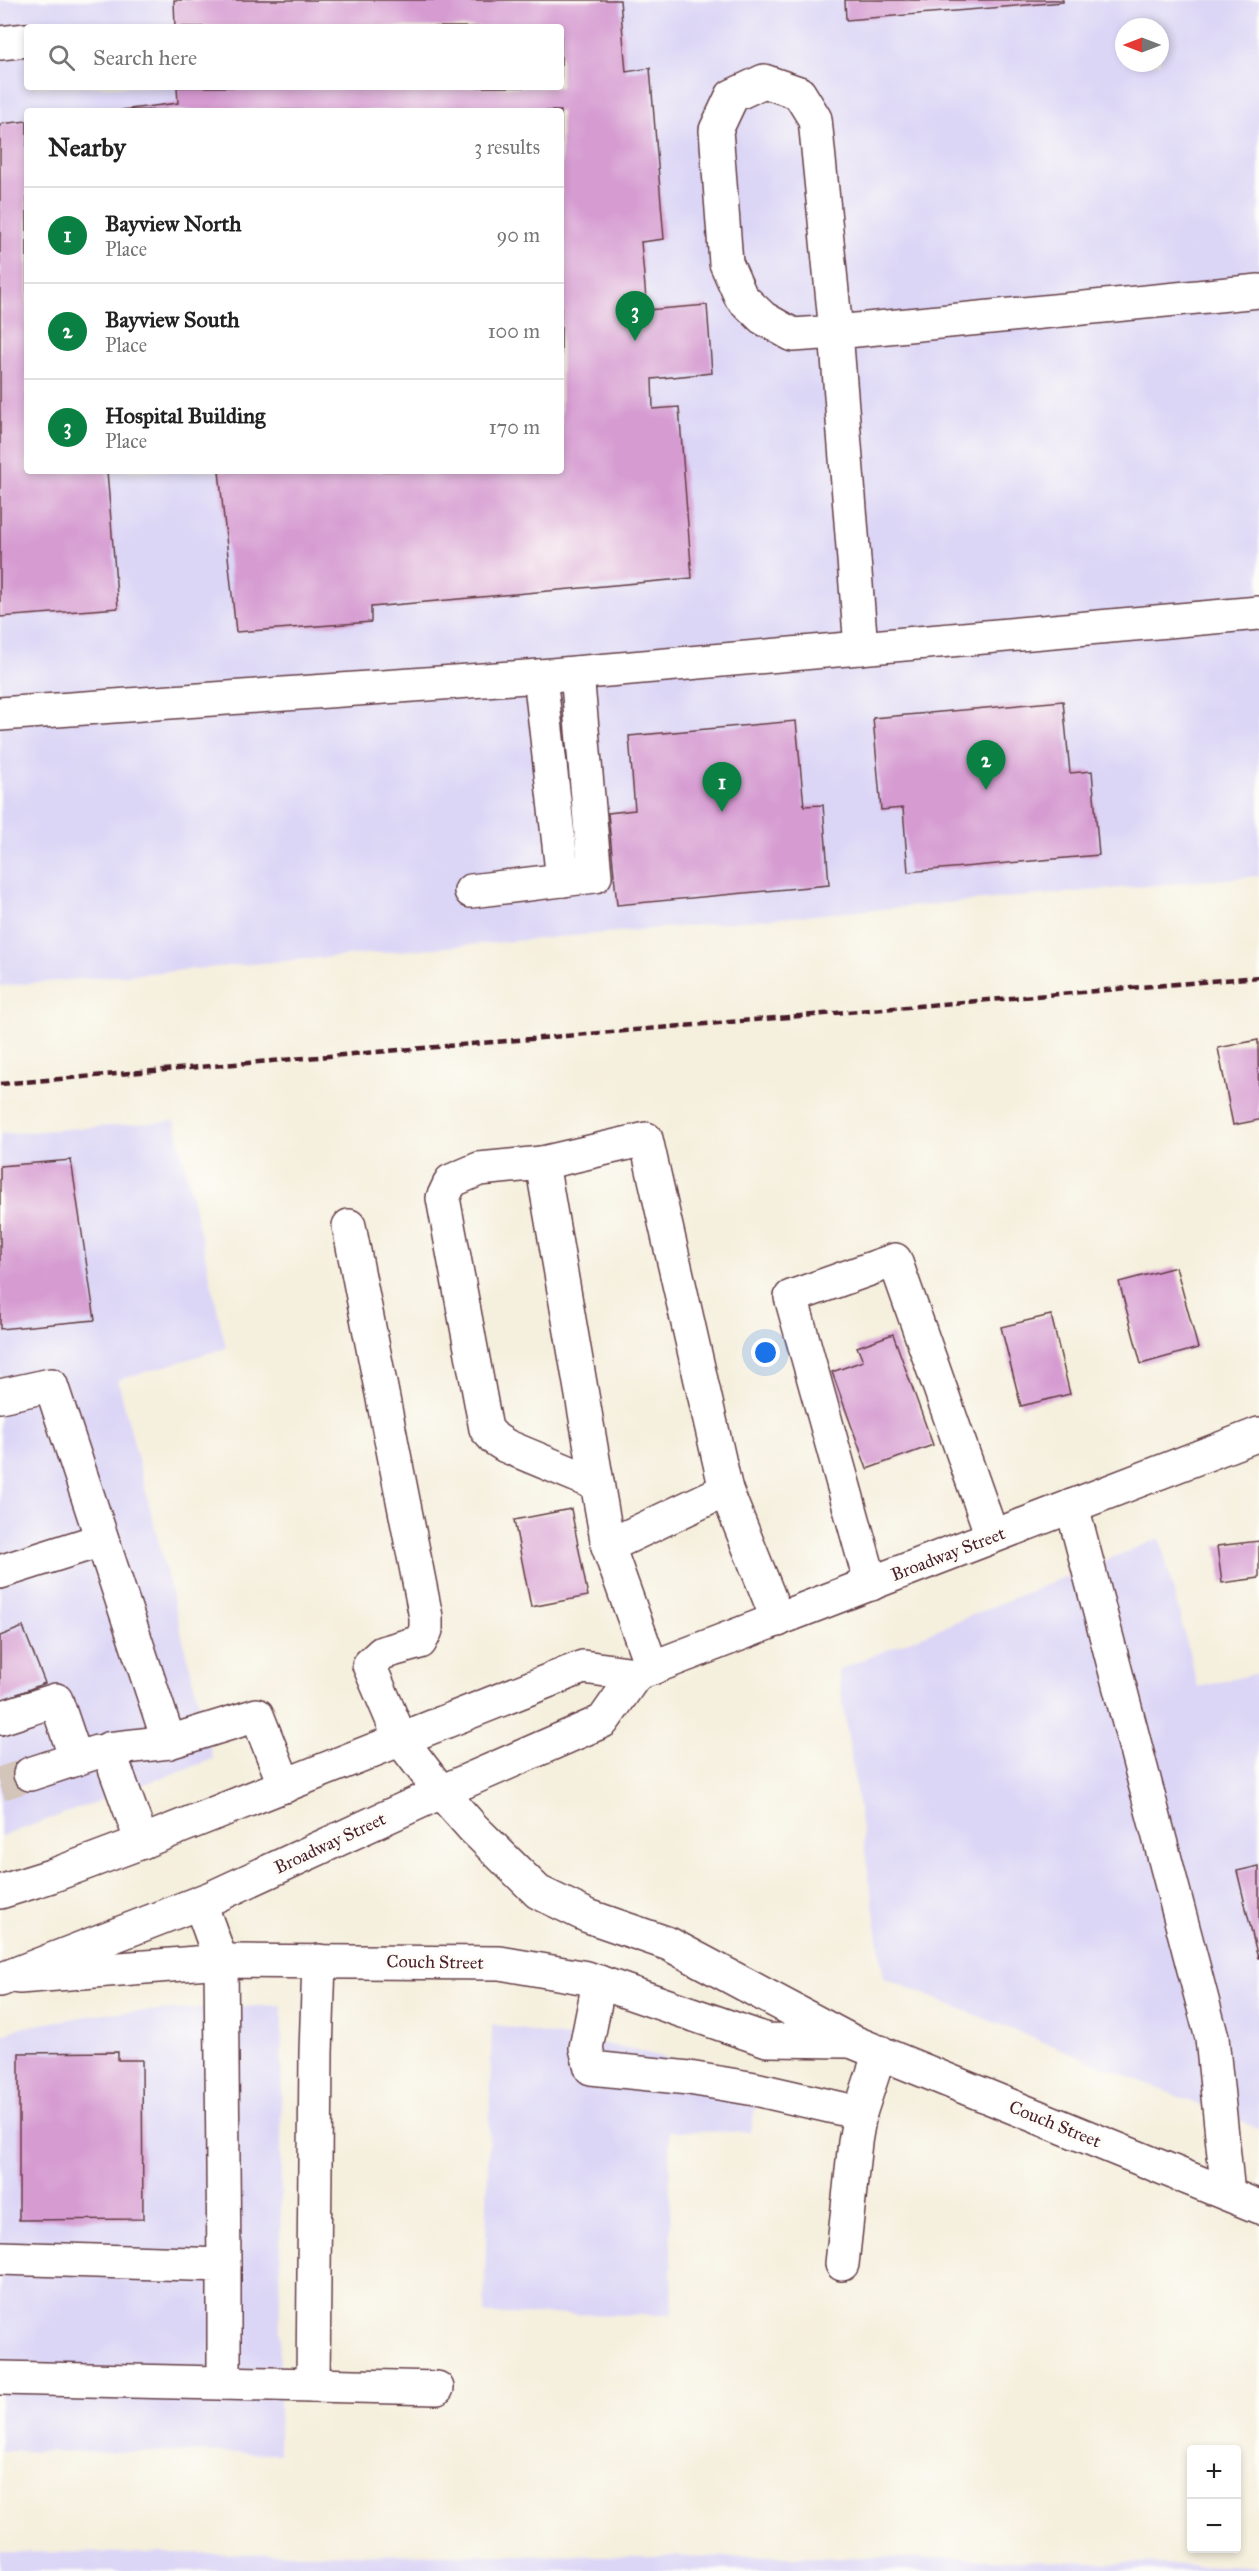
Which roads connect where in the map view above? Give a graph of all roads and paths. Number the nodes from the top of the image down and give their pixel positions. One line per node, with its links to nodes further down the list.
1 (24, 40): 2 (main road)
2 (0, 43)
3 (1259, 291): 4 (main road)
4 (836, 332): 4 (main road); 6 (main road)
5 (1259, 613): 6 (main road)
6 (861, 648): 7 (main road)
7 (577, 673): 8 (main road); 10 (main road)
8 (540, 676): 9 (main road); 10 (main road)
9 (0, 714)
10 (563, 880): 11 (main road)
11 (471, 891)
12 (542, 1163): 16 (main road); 16 (main road); 17 (main road)
13 (349, 1226): 27 (main road, Couch Street)
14 (0, 1396): 20 (main road)
15 (1259, 1434): 18 (main road, Broadway Street)
16 (597, 1484): 21 (main road)
17 (726, 1490): 21 (main road); 24 (main road)
18 (1072, 1506): 19 (main road, Broadway Street); 43 (main road)
19 (992, 1536): 23 (main road, Broadway Street); 23 (main road)
20 (101, 1540): 22 (main road); 28 (main road)
21 (608, 1546): 25 (main road)
22 (0, 1572)
23 (871, 1584): 24 (main road, Broadway Street)
24 (778, 1620): 25 (main road, Broadway Street)
25 (644, 1671): 27 (main road, Broadway Street); 33 (main road, Broadway Street)
26 (0, 1718): 30 (main road)
27 (401, 1740): 32 (main road, Broadway Street); 33 (main road, Couch Street)
28 (169, 1742): 29 (main road); 32 (main road)
29 (108, 1749): 30 (main road); 34 (main road)
30 (76, 1759): 31 (main road)
31 (30, 1774)
32 (285, 1786): 34 (main road, Broadway Street)
33 (441, 1792): 36 (main road, Broadway Street); 41 (main road, Couch Street)
34 (142, 1842): 35 (main road, Broadway Street)
35 (0, 1892)
36 (200, 1902): 37 (main road); 39 (main road, Broadway Street)
37 (222, 1961): 38 (main road, Couch Street); 39 (main road, Couch Street); 47 (main road)
38 (319, 1961): 40 (main road, Couch Street); 50 (main road)
39 (4, 1979)
40 (599, 1982): 41 (main road, Couch Street); 42 (main road)
41 (865, 2046): 42 (main road); 43 (main road, Couch Street)
42 (860, 2113): 46 (main road)
43 (1228, 2194): 44 (main road, Couch Street)
44 (1259, 2207)
45 (0, 2258): 47 (main road)
46 (842, 2264)
47 (224, 2265): 49 (main road)
48 (0, 2378): 49 (main road)
49 (224, 2383): 50 (main road)
50 (313, 2385): 51 (main road)
51 (437, 2388)

